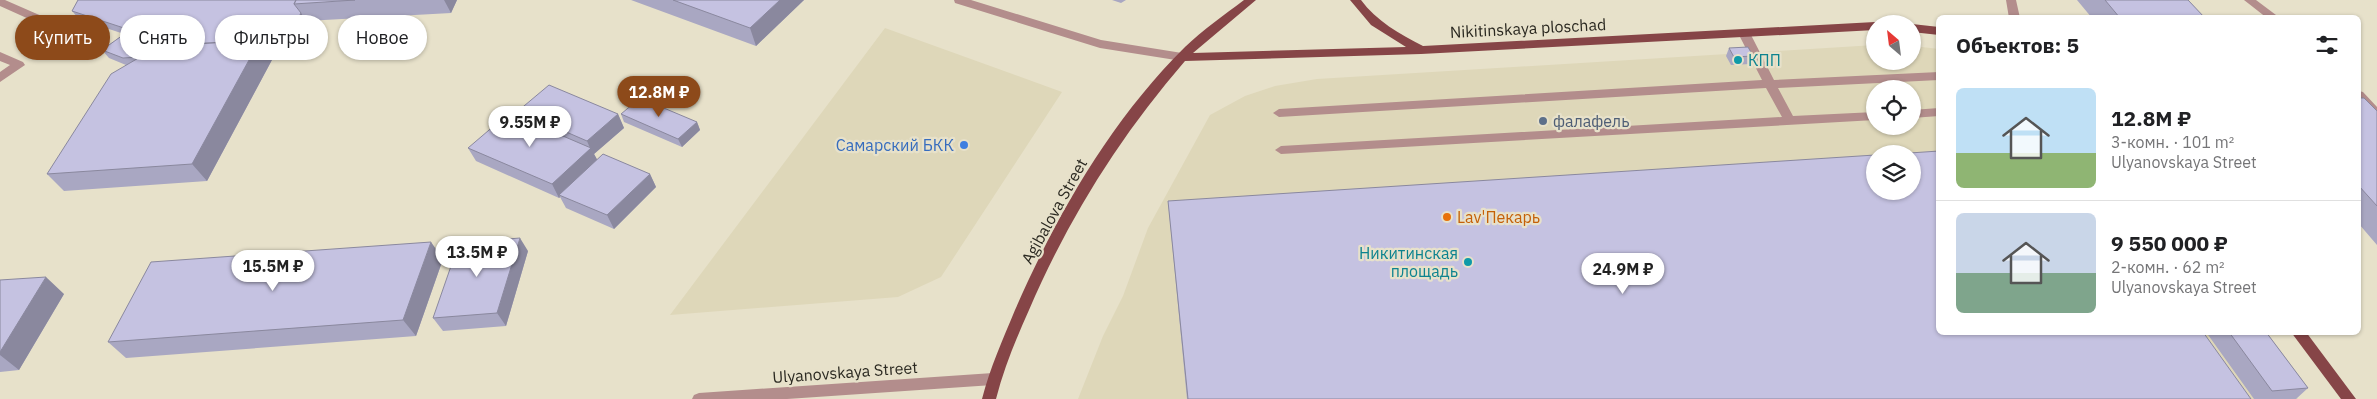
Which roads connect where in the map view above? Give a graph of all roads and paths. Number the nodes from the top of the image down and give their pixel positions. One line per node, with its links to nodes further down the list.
1 (959, 0): 16 (street)
2 (1252, 0): 16 (main road, Agibalova Street)
3 (1355, 0): 14 (main road)
4 (2011, 0): 8 (street)
5 (2249, 0): 9 (street)
6 (0, 2): 7 (street)
7 (29, 15)
8 (2014, 15)
9 (2271, 15)
10 (1866, 26): 13 (main road, Nikitinskaya ploschad)
11 (1921, 29): 12 (main road)
12 (1936, 31)
13 (1744, 33): 14 (main road, Nikitinskaya ploschad); 19 (street)
14 (1421, 50): 16 (main road, Nikitinskaya ploschad)
15 (0, 56): 18 (street)
16 (1182, 57): 29 (main road, Agibalova Street)
17 (1936, 76): 19 (street)
18 (0, 78)
19 (1770, 84): 23 (street); 26 (street)
20 (2361, 98): 21 (street)
21 (2371, 109)
22 (1936, 112): 24 (street)
23 (1279, 113)
24 (1921, 113)
25 (1866, 117): 26 (street)
26 (1790, 121): 27 (street)
27 (1281, 150)
28 (2300, 335): 32 (main road)
29 (993, 380): 30 (street, Ulyanovskaya Street); 31 (main road, Agibalova Street)
30 (699, 399)
31 (989, 399)
32 (2348, 399)

